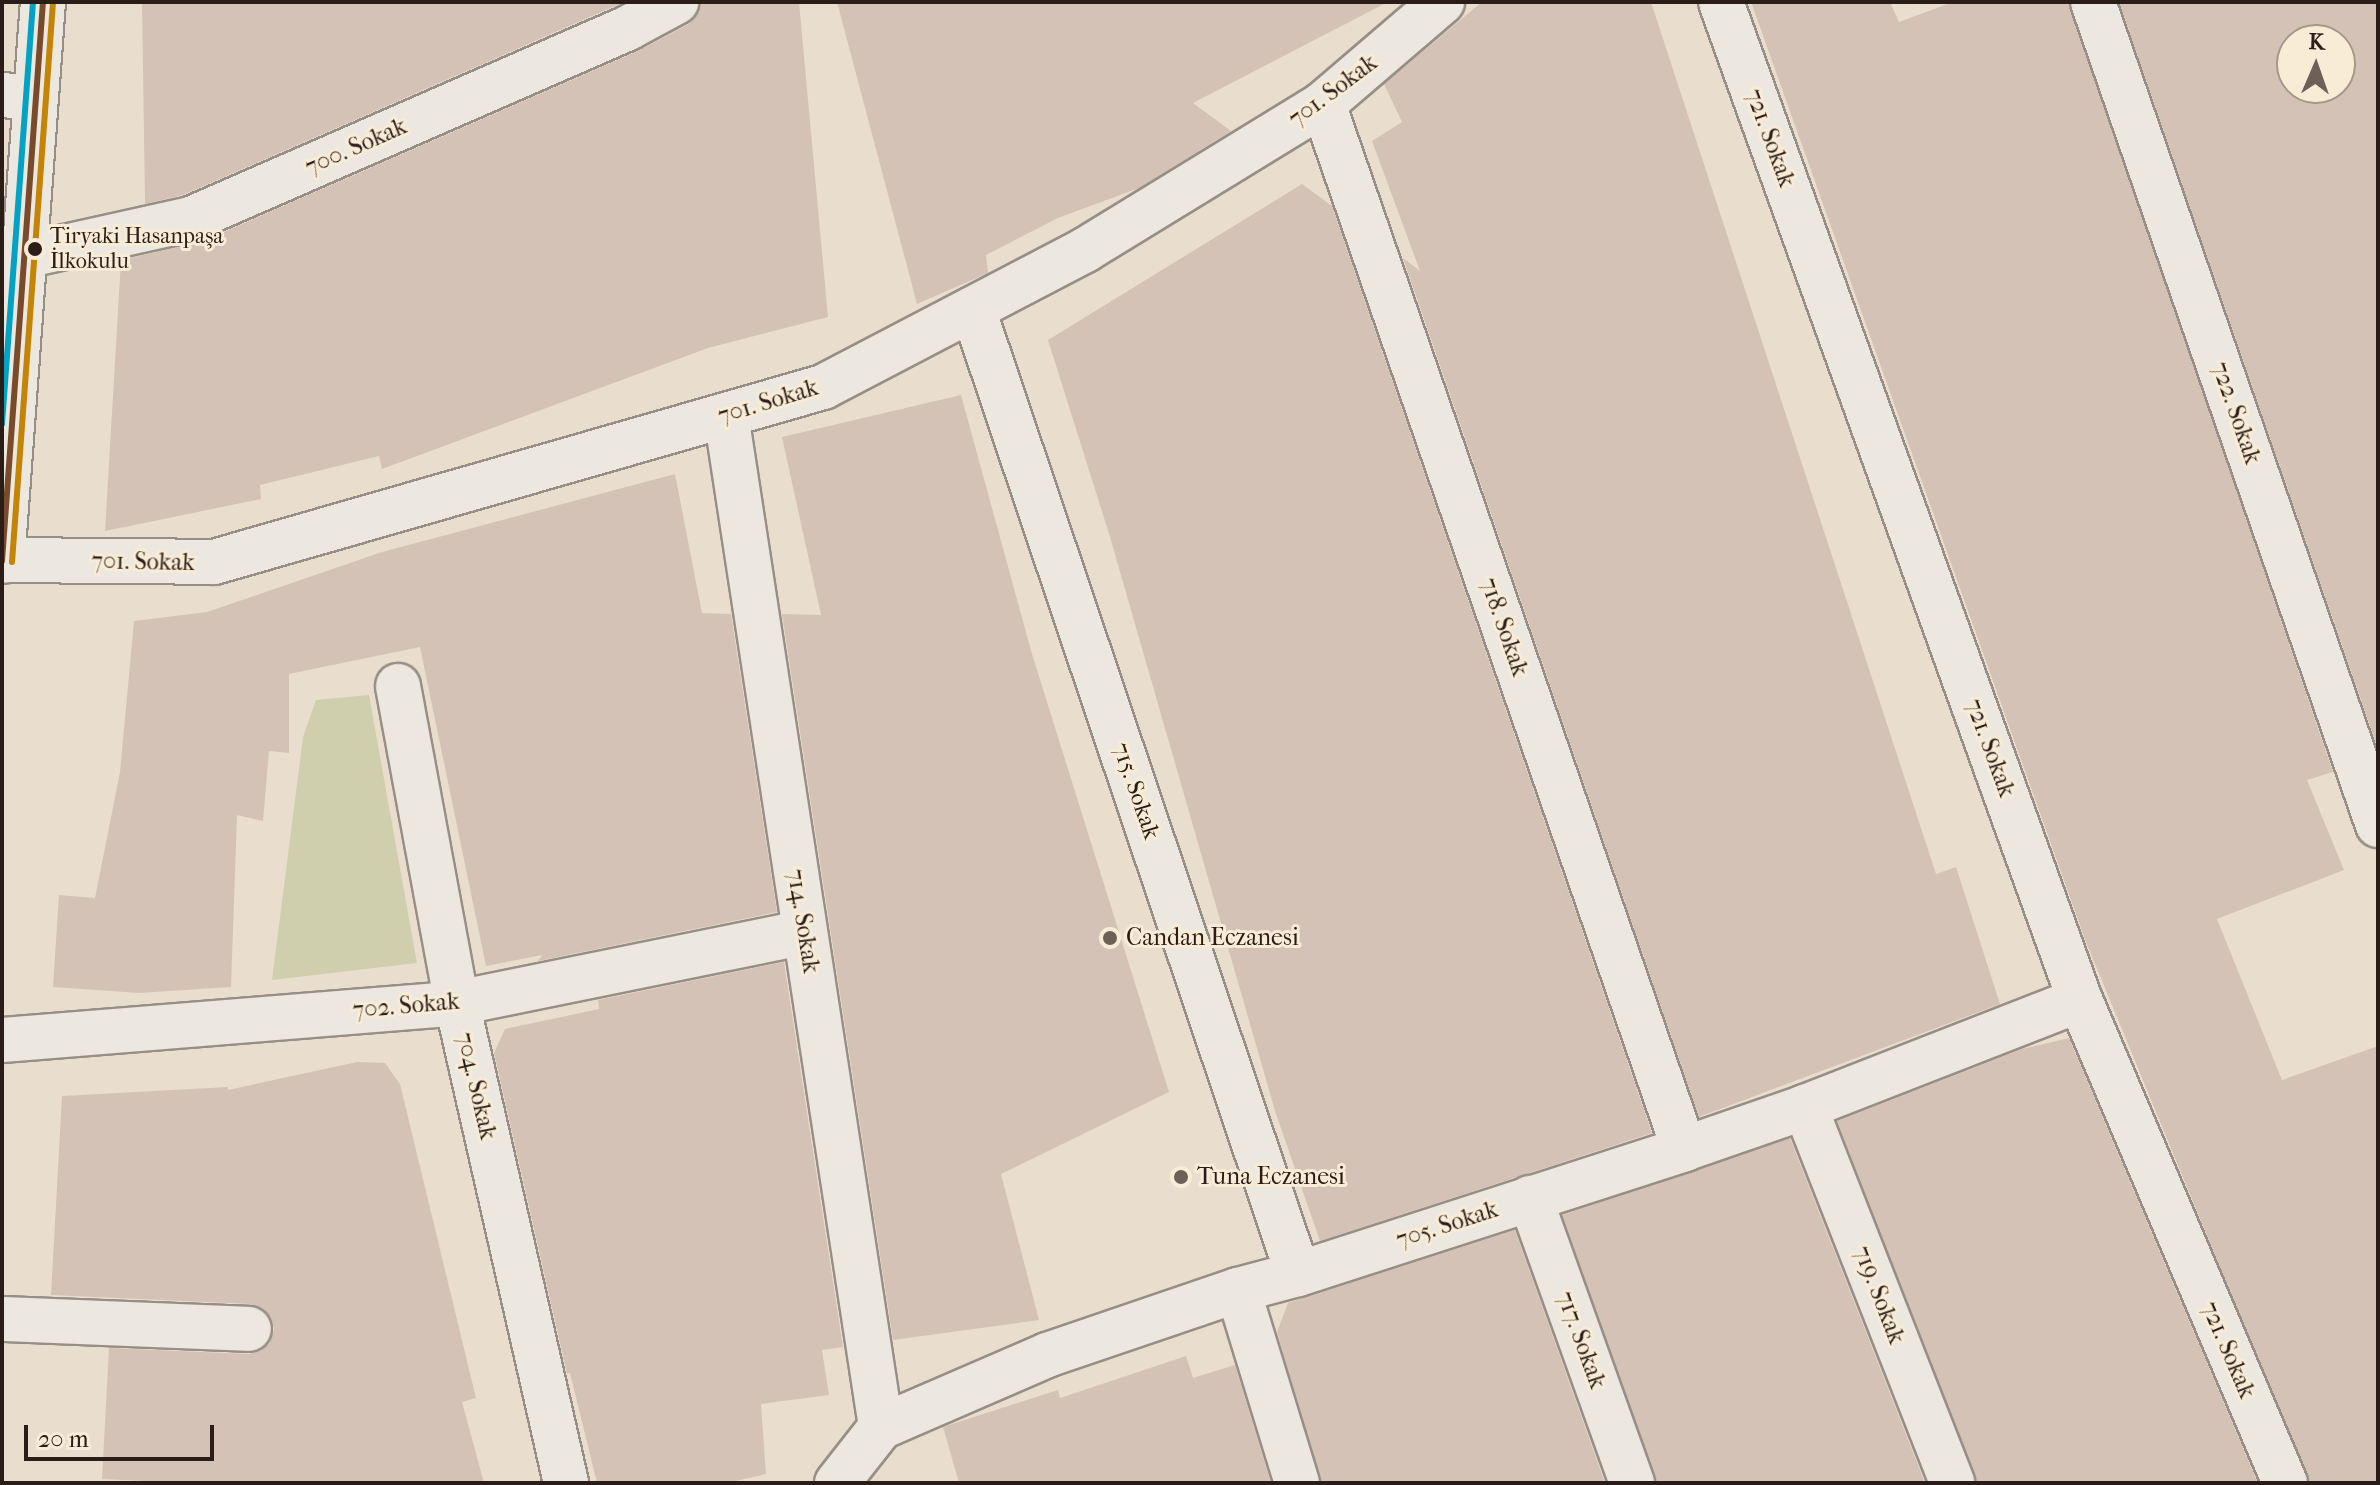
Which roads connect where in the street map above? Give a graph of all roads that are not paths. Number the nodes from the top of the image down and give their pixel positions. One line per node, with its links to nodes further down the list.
1 (43, 2): 6 (street)
2 (676, 2): 8 (street, 700. Sokak)
3 (1442, 2): 7 (street, 701. Sokak)
4 (1721, 2): 15 (street, 721. Sokak)
5 (2093, 2): 13 (street, 722. Sokak)
6 (18, 97): 8 (street)
7 (1323, 104): 9 (street, 701. Sokak); 19 (street, 718. Sokak)
8 (24, 256): 11 (street)
9 (973, 309): 10 (street, 701. Sokak); 21 (street, 715. Sokak)
10 (726, 415): 11 (street, 701. Sokak); 14 (street, 714. Sokak)
11 (2, 561)
12 (398, 686): 16 (street, 704. Sokak)
13 (2378, 825)
14 (805, 932): 16 (street, 702. Sokak); 25 (street, 714. Sokak)
15 (2080, 1000): 18 (street, 705. Sokak); 31 (street, 721. Sokak)
16 (457, 1003): 17 (street, 702. Sokak); 26 (street, 704. Sokak)
17 (2, 1040)
18 (1805, 1107): 19 (street, 705. Sokak); 30 (street, 719. Sokak)
19 (1684, 1149): 20 (street, 705. Sokak)
20 (1530, 1198): 21 (street, 705. Sokak); 29 (street, 717. Sokak)
21 (1298, 1274): 22 (street, 705. Sokak)
22 (1238, 1290): 25 (street, 705. Sokak); 28 (street)
23 (2, 1319): 24 (street)
24 (249, 1329)
25 (881, 1427): 27 (street, 705. Sokak)
26 (566, 1483)
27 (837, 1483)
28 (1297, 1483)
29 (1632, 1483)
30 (1952, 1483)
31 (2285, 1483)

